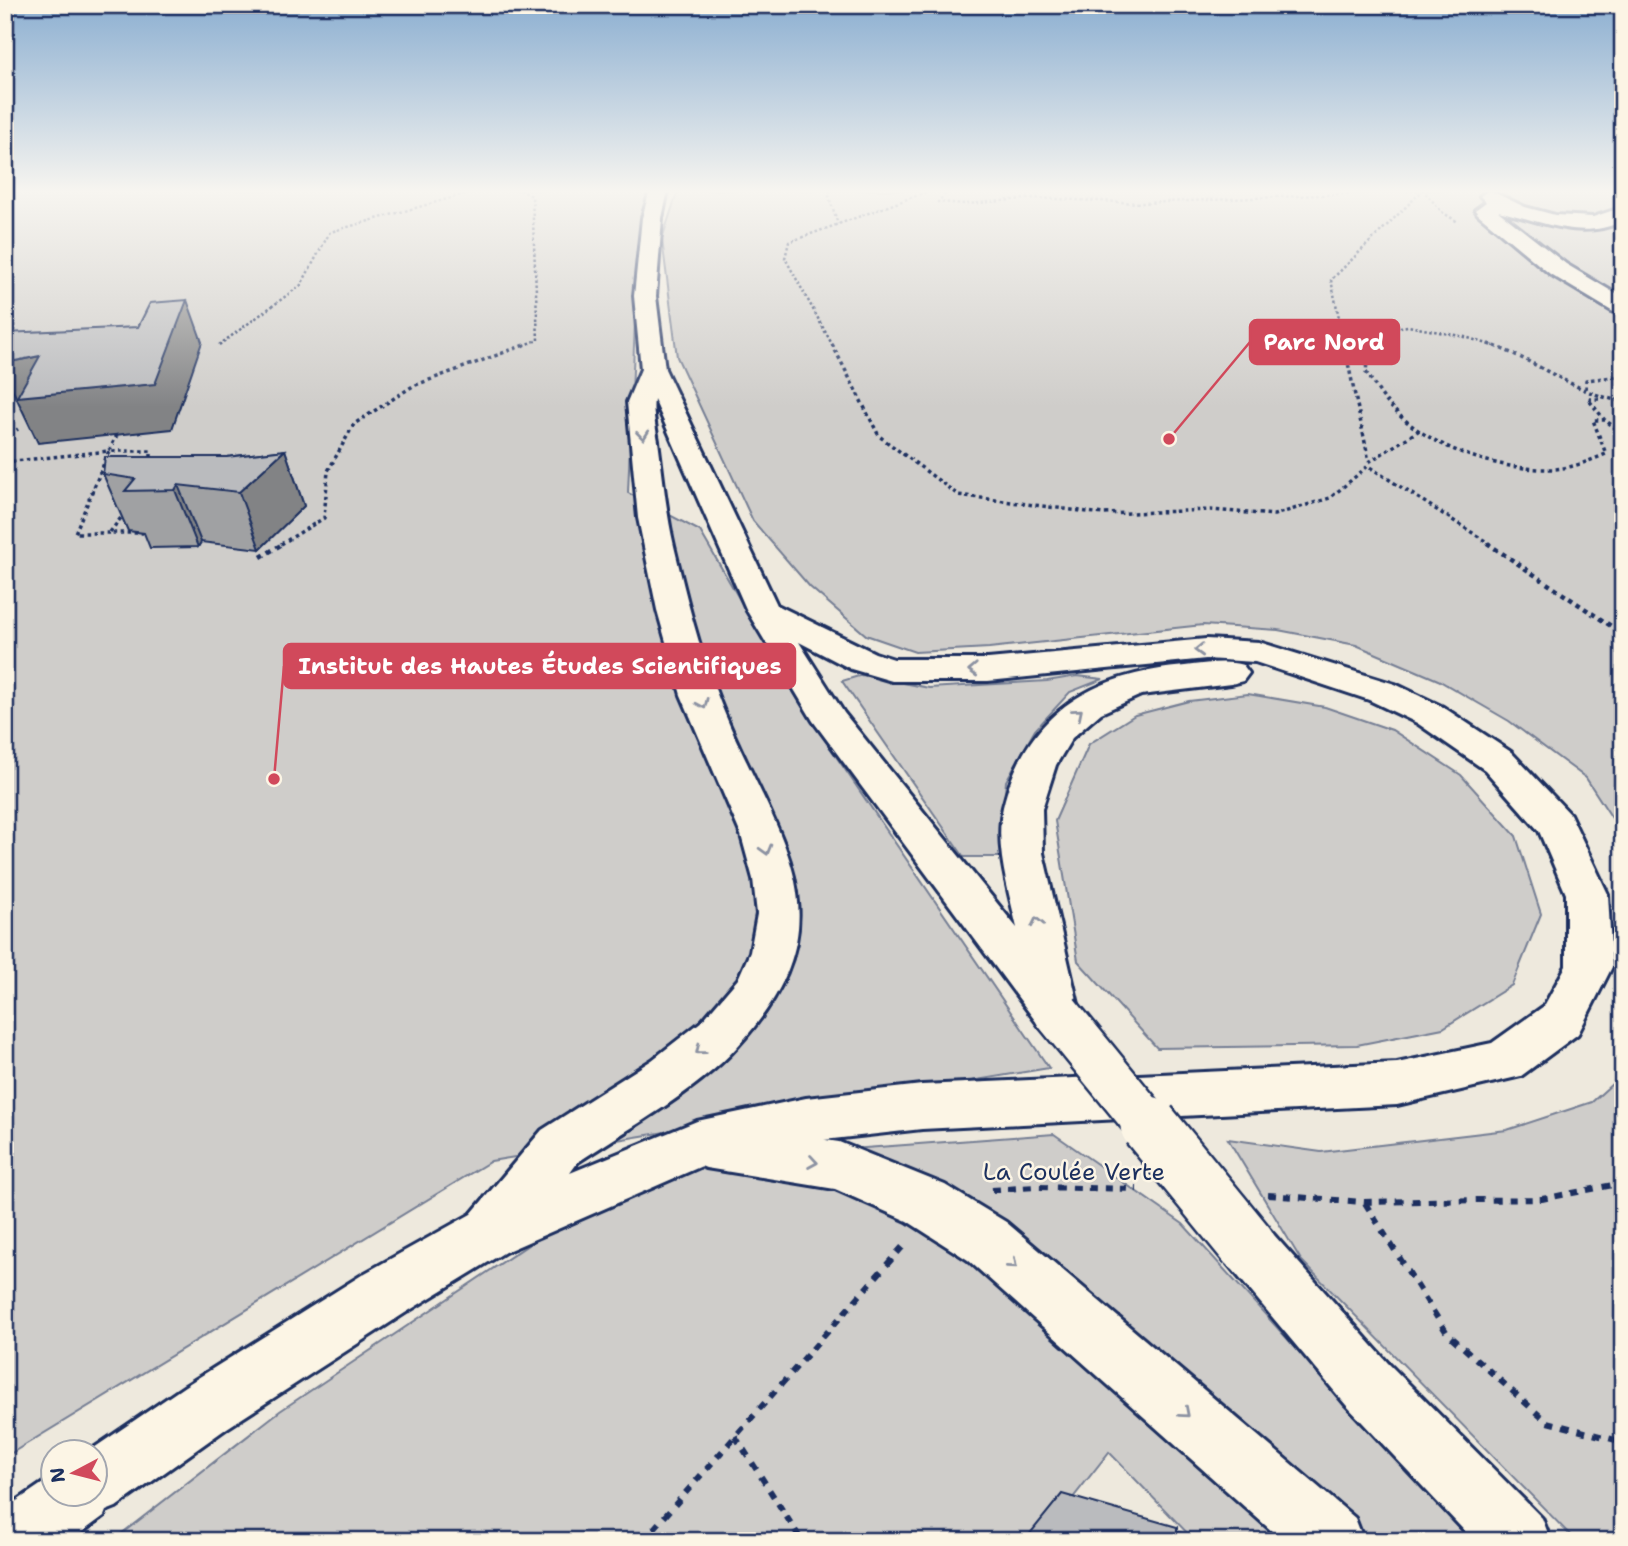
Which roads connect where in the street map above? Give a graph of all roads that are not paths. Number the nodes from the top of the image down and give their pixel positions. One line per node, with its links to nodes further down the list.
1 (648, 262): 4 (main road)
2 (1548, 262): 3 (main road)
3 (1623, 308)
4 (653, 369): 5 (main road); 9 (main road, one-way to 9)
5 (763, 611): 6 (main road, one-way to 5); 7 (main road)
6 (1337, 678): 7 (main road, one-way to 6); 8 (main road)
7 (1056, 1013): 14 (main road, bridge)
8 (697, 1144): 9 (main road); 13 (main road, one-way to 13)
9 (486, 1234): 10 (main road)
10 (108, 1475)
11 (61, 1508): 12 (main road)
12 (14, 1541)
13 (1332, 1541)
14 (1519, 1541)

